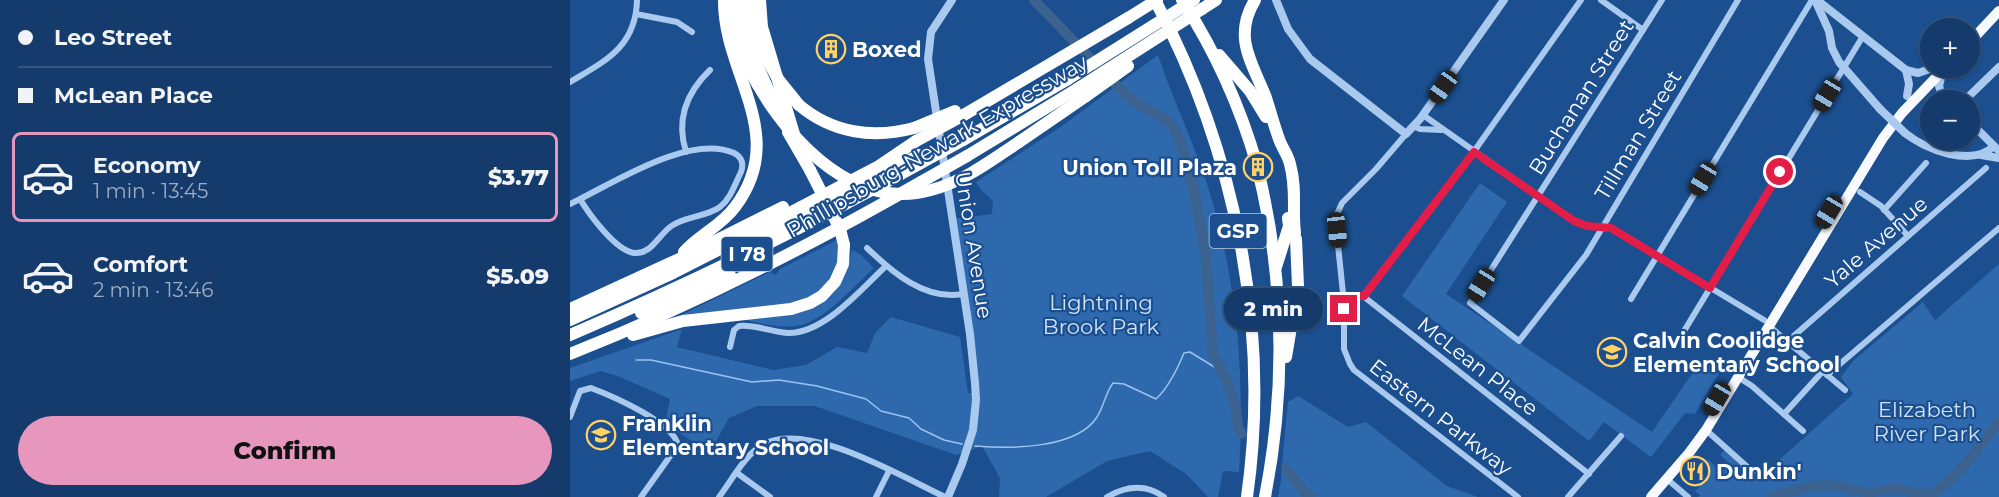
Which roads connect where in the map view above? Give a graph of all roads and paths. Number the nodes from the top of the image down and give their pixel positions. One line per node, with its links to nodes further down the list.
1 (637, 0): 21 (street)
2 (724, 0): 69 (highway)
3 (732, 0): 39 (highway, bridge)
4 (742, 0): 57 (highway)
5 (751, 0): 47 (highway, bridge)
6 (760, 0): 57 (highway)
7 (952, 0): 73 (street, Union Avenue)
8 (1216, 0): 18 (highway, Phillipsburg-Newark Expressway / I 78)
9 (1276, 0): 46 (street)
10 (1504, 0): 42 (street)
11 (1581, 0): 51 (street)
12 (1601, 0): 24 (street)
13 (1662, 0): 24 (street, Buchanan Street)
14 (1738, 0): 64 (street, Tillman Street)
15 (1815, 0): 22 (street); 25 (street); 68 (street)
16 (1999, 1): 23 (highway)
17 (1155, 2): 47 (highway, Phillipsburg-Newark Expressway / I 78, bridge); 111 (highway, GSP)
18 (1188, 3): 29 (highway, GSP); 39 (highway, Phillipsburg-Newark Expressway / I 78, bridge); 54 (highway, Phillipsburg-Newark Expressway / I 78, bridge)
19 (1253, 4): 48 (highway)
20 (1999, 11): 26 (highway)
21 (636, 14): 27 (street); 37 (street)
22 (1838, 16): 25 (street); 28 (street)
23 (1980, 21)
24 (1644, 30): 59 (street, Buchanan Street)
25 (1829, 31): 31 (street)
26 (1980, 31)
27 (692, 32)
28 (1863, 36): 31 (street); 33 (street)
29 (1207, 42): 48 (highway); 71 (highway, GSP)
30 (1999, 67): 38 (street)
31 (1843, 68): 52 (street, bridge); 72 (street)
32 (710, 70): 50 (street)
33 (1906, 70): 34 (street); 41 (street)
34 (1920, 72)
35 (1924, 78): 41 (highway)
36 (1934, 78): 40 (highway)
37 (570, 82)
38 (1975, 90)
39 (1081, 92): 60 (highway, Phillipsburg-Newark Expressway / I 78, bridge)
40 (1919, 94): 79 (highway)
41 (1907, 96): 79 (highway)
42 (1423, 115): 43 (street); 44 (street)
43 (1413, 126): 44 (street); 46 (street)
44 (1445, 131): 51 (street)
45 (1980, 131): 49 (street)
46 (1406, 134): 74 (street, Eastern Parkway)
47 (915, 135): 69 (highway, Phillipsburg-Newark Expressway / I 78); 78 (highway)
48 (1279, 139): 71 (highway); 92 (highway)
49 (1997, 146): 52 (street)
50 (686, 152): 61 (street); 61 (street)
51 (1474, 152): 59 (street); 75 (street)
52 (1980, 155): 53 (street)
53 (1999, 158)
54 (919, 160): 80 (highway, Phillipsburg-Newark Expressway / I 78); 81 (highway, Phillipsburg-Newark Expressway / I 78)
55 (1926, 163): 63 (street)
56 (1986, 168): 66 (street, Yale Avenue)
57 (810, 170): 83 (highway, bridge)
58 (1860, 192): 63 (street)
59 (1538, 197): 64 (street); 85 (street, Buchanan Street)
60 (893, 198): 83 (highway, Phillipsburg-Newark Expressway / I 78); 84 (highway)
61 (580, 199): 62 (street)
62 (570, 204)
63 (1884, 210): 66 (street)
64 (1603, 226): 68 (street); 85 (street, Tillman Street)
65 (1999, 228): 89 (street)
66 (1908, 236): 86 (street, Yale Avenue)
67 (867, 248): 70 (street)
68 (1657, 256): 72 (street); 76 (street)
69 (677, 260): 77 (highway, Phillipsburg-Newark Expressway / I 78)
70 (886, 266): 73 (street); 87 (street)
71 (1274, 272): 92 (highway, GSP)
72 (1710, 288): 79 (street); 82 (street)
73 (963, 294): 108 (street, Union Avenue)
74 (1343, 296): 75 (street); 113 (street, Eastern Parkway)
75 (1364, 296): 101 (street, McLean Place)
76 (1631, 299)
77 (570, 309)
78 (570, 320)
79 (1766, 323): 86 (street); 90 (highway); 116 (highway)
80 (570, 326)
81 (570, 335)
82 (1681, 336)
83 (614, 337): 88 (highway, Phillipsburg-Newark Expressway / I 78)
84 (570, 341)
85 (1519, 341)
86 (1788, 341): 89 (street)
87 (730, 347)
88 (570, 354)
89 (1825, 373): 91 (street); 93 (street)
90 (1738, 377): 93 (street); 95 (highway)
91 (1845, 390)
92 (1279, 397): 112 (highway, GSP)
93 (1784, 414): 96 (street)
94 (570, 417): 104 (street)
95 (1706, 430): 99 (street); 102 (highway)
96 (1803, 431)
97 (1621, 436): 101 (street)
98 (889, 471): 100 (street); 107 (street); 108 (street)
99 (1753, 472)
100 (737, 473): 105 (street); 106 (street)
101 (1589, 474): 103 (street)
102 (1667, 479): 117 (highway); 118 (street)
103 (1573, 492): 114 (street); 115 (street)
104 (641, 497)
105 (719, 497)
106 (770, 497)
107 (876, 497)
108 (947, 497)
109 (1107, 497): 110 (street)
110 (1164, 497)
111 (1247, 497)
112 (1265, 497)
113 (1518, 497)
114 (1568, 497)
115 (1580, 497)
116 (1642, 497)
117 (1651, 497)
118 (1688, 497)

